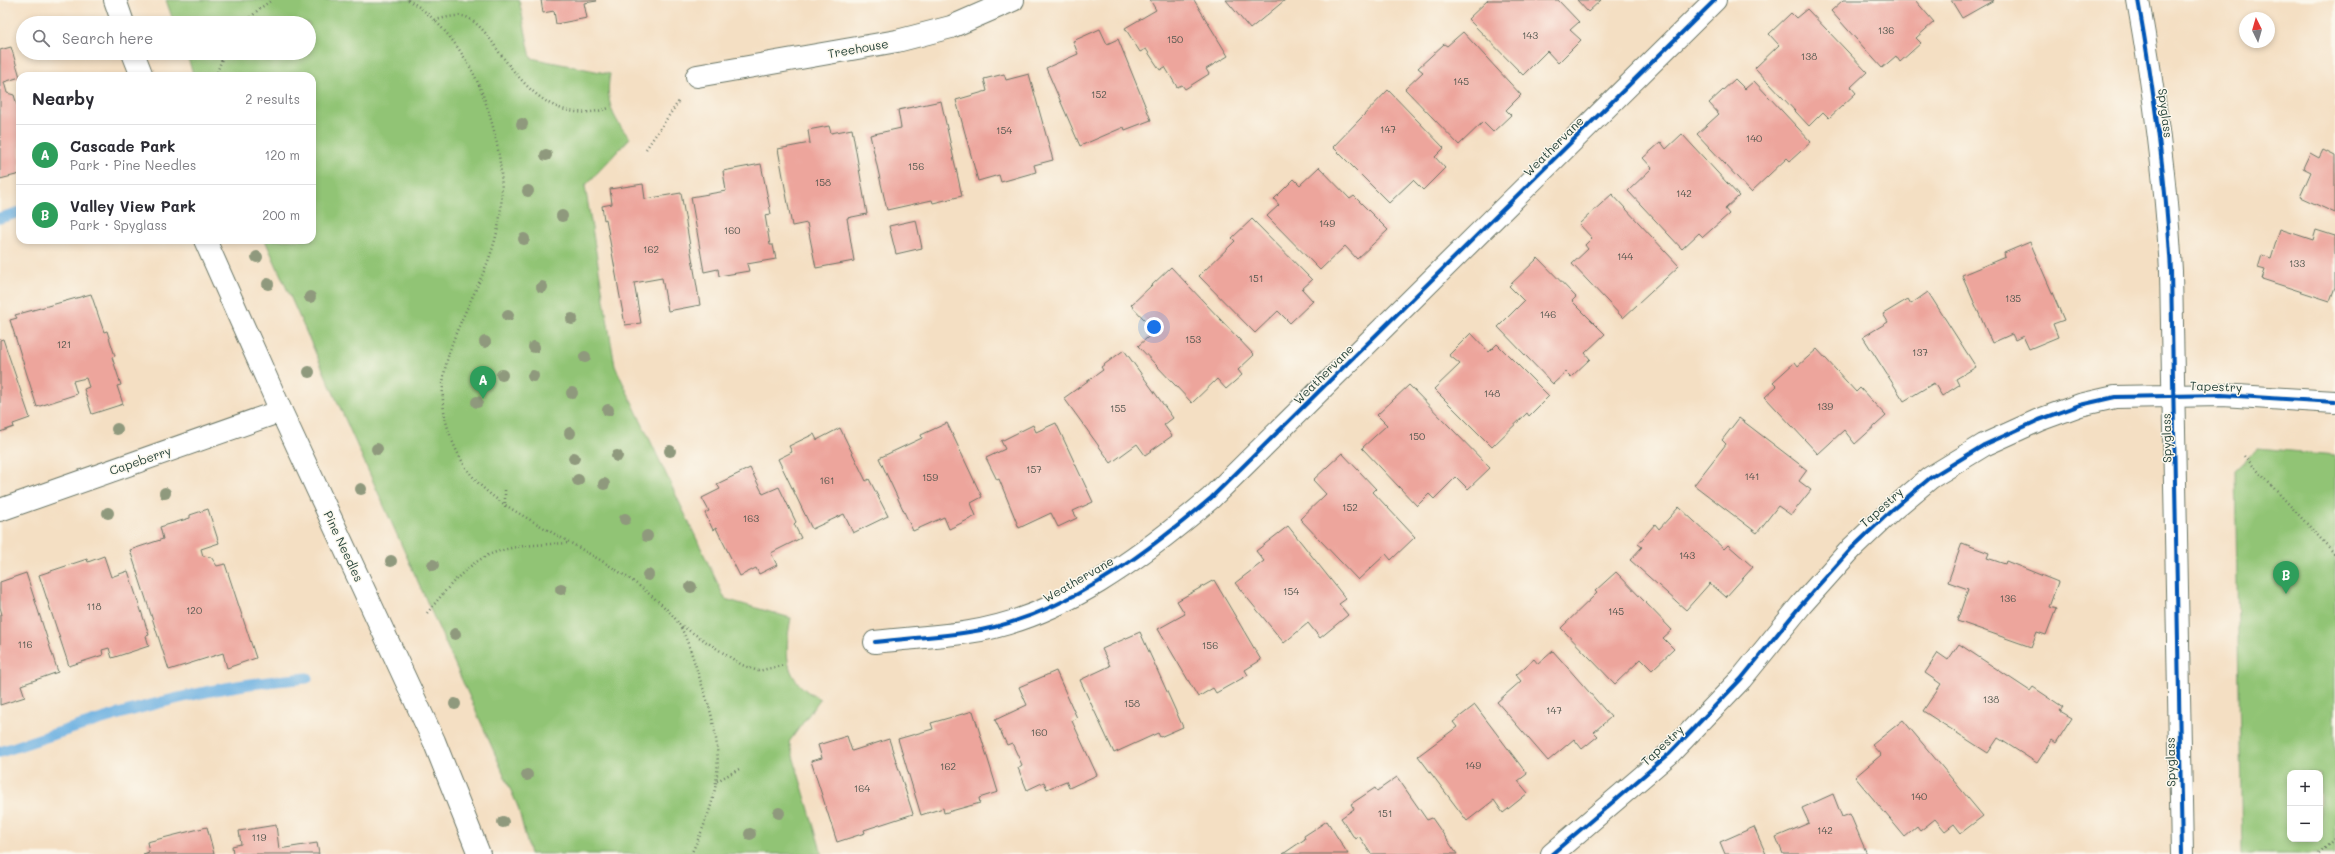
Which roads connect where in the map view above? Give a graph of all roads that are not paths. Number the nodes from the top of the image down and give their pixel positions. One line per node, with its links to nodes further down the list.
1 (115, 0): 5 (street)
2 (1013, 0): 8 (street, Treehouse)
3 (1715, 0): 14 (street, Weathervane)
4 (2138, 0): 10 (street, Spyglass)
5 (121, 16)
6 (136, 60): 7 (street)
7 (140, 72)
8 (697, 76)
9 (207, 244): 12 (street, Pine Needles)
10 (2174, 395): 11 (street, Tapestry); 16 (street, Tapestry); 17 (street, Spyglass)
11 (2335, 402)
12 (281, 411): 13 (street, Capeberry); 15 (street, Pine Needles)
13 (0, 510)
14 (875, 642)
15 (479, 854)
16 (1552, 854)
17 (2182, 854)

